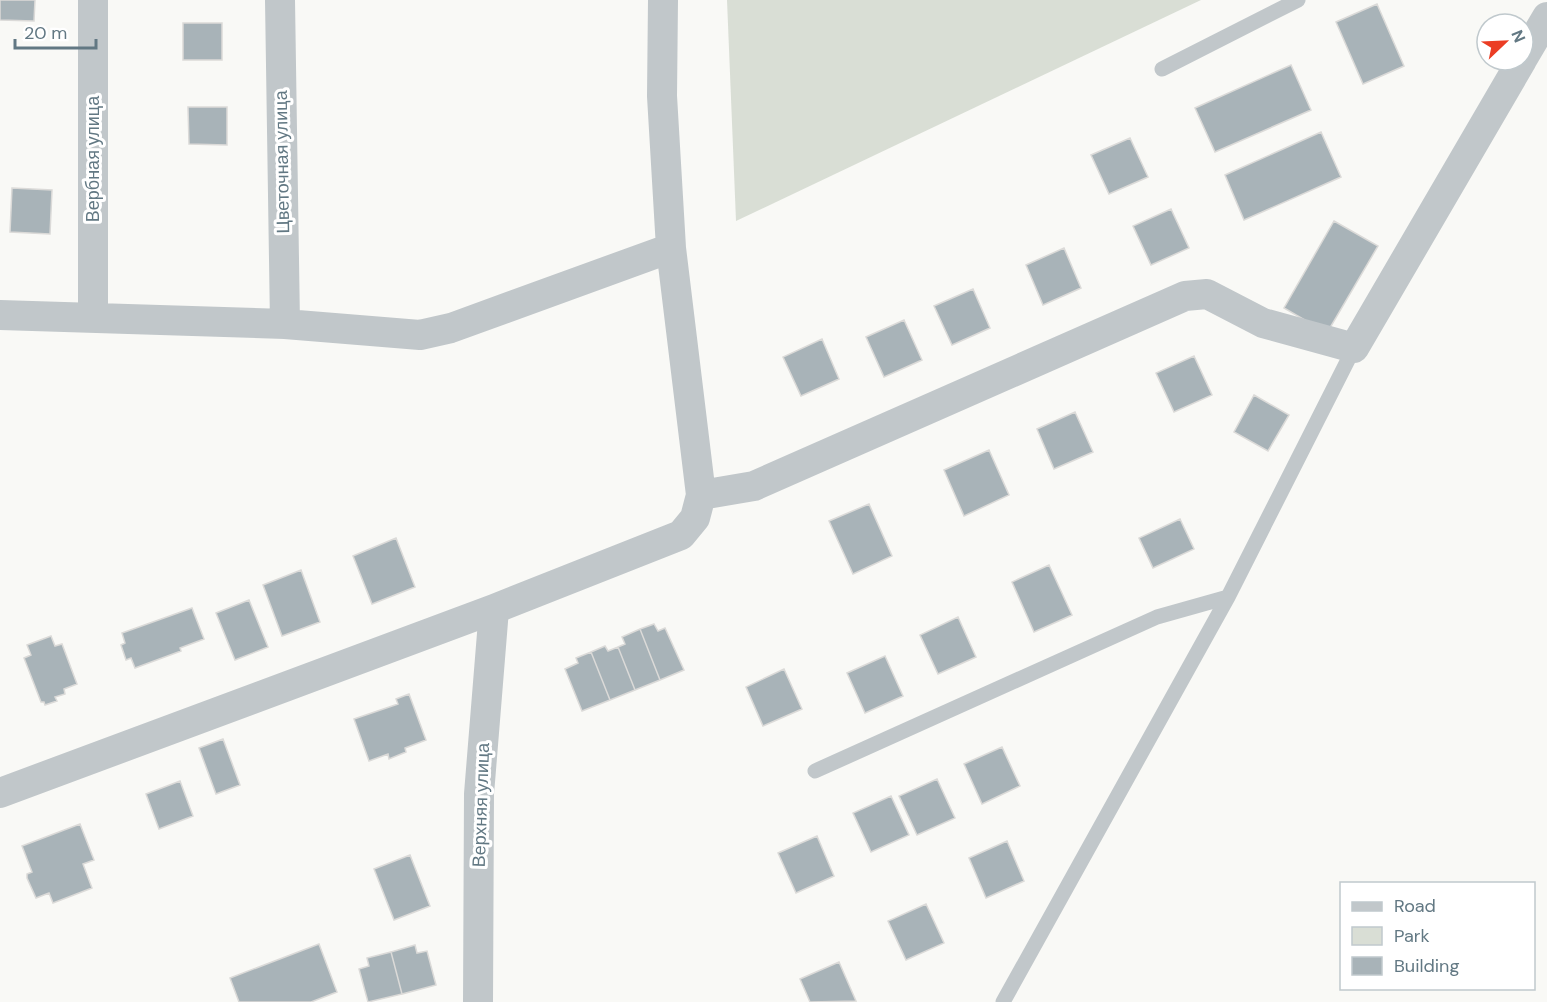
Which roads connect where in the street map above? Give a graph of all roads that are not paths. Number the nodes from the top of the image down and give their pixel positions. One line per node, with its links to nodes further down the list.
1 (93, 0): 11 (street, Вербная улица)
2 (280, 0): 12 (street, Цветочная улица)
3 (663, 0): 9 (street)
4 (1298, 0): 7 (lane)
5 (1547, 17): 6 (street)
6 (1535, 37)
7 (1162, 69)
8 (1514, 72): 13 (street)
9 (671, 248): 12 (street); 14 (street)
10 (0, 315): 11 (street)
11 (93, 318): 12 (street)
12 (285, 324)
13 (1354, 348): 14 (street); 15 (lane)
14 (701, 495): 16 (street)
15 (1228, 597): 17 (lane); 20 (lane)
16 (494, 609): 18 (street); 19 (street, Верхняя улица)
17 (815, 771)
18 (0, 793)
19 (478, 1002)
20 (1003, 1002)

